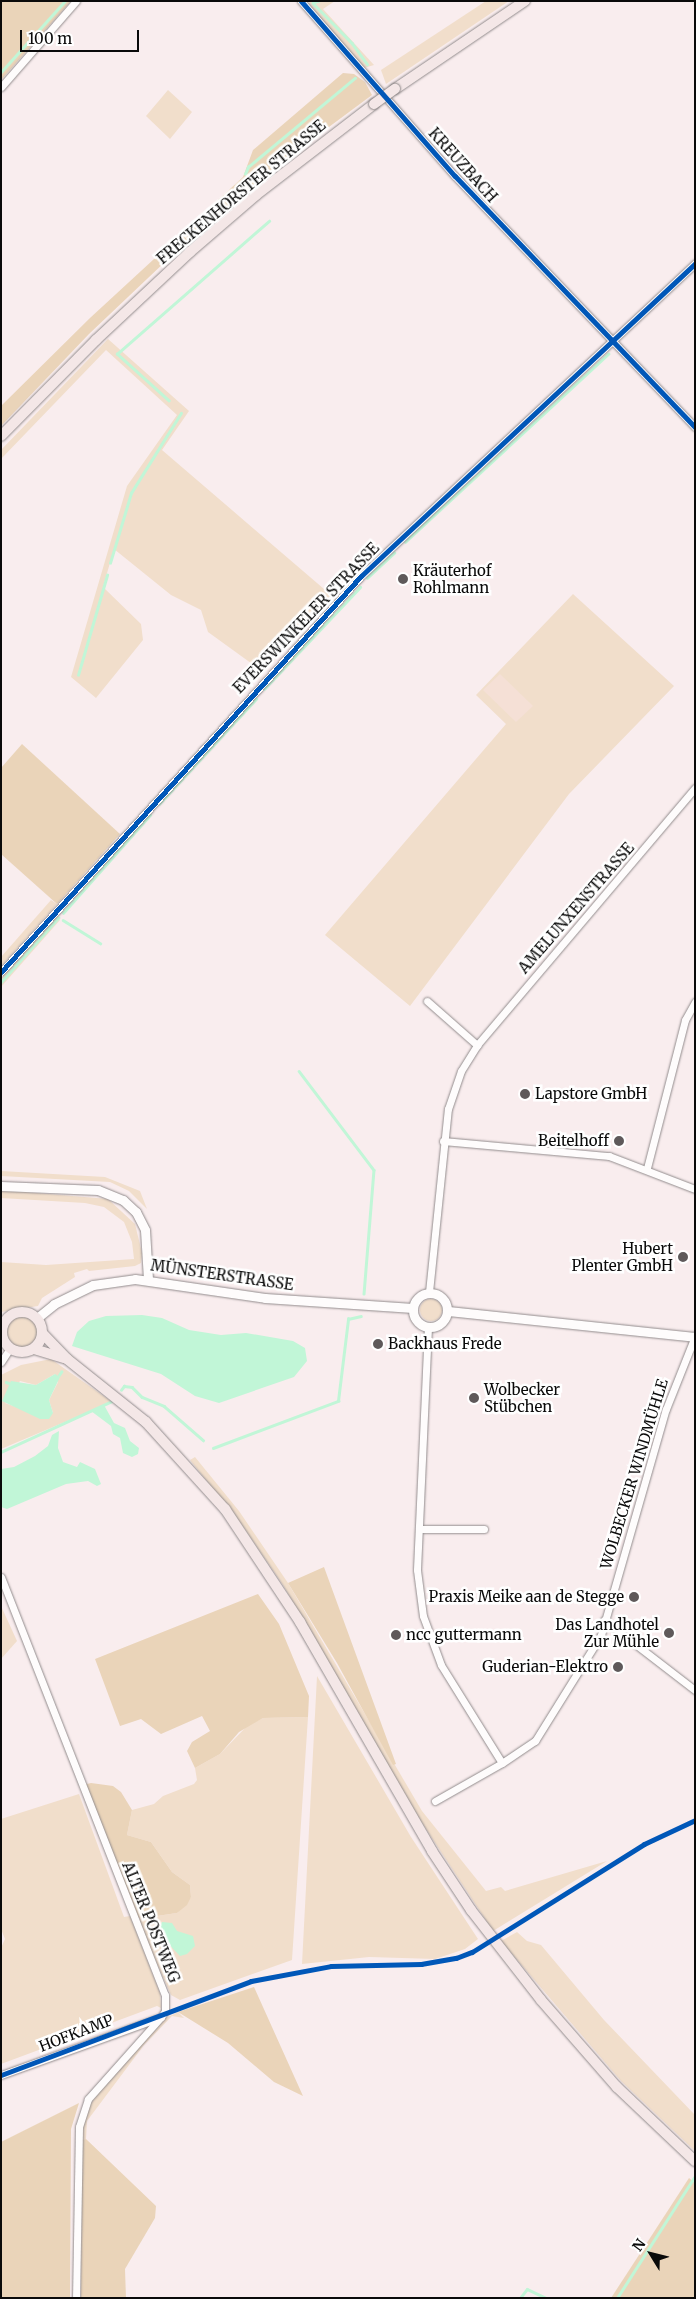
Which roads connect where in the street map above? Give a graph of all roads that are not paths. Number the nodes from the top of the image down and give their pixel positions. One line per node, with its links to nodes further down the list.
1 (76, 1): 4 (street)
2 (301, 1): 6 (street, KREUZBACH)
3 (525, 1): 8 (main road, FRECKENHORSTER STRASSE, bridge)
4 (1, 87)
5 (695, 263): 6 (street, EVERSWINKELER STRASSE)
6 (611, 341): 7 (street, KREUZBACH); 10 (street, EVERSWINKELER STRASSE)
7 (695, 427)
8 (1, 436)
9 (695, 788): 13 (street, AMELUNXENSTRASSE)
10 (1, 972)
11 (427, 1001): 13 (street)
12 (695, 1002): 15 (street)
13 (476, 1045): 14 (street, AMELUNXENSTRASSE)
14 (444, 1141): 15 (street); 19 (street, AMELUNXENSTRASSE)
15 (647, 1168): 17 (street)
16 (1, 1186): 18 (street)
17 (695, 1189)
18 (148, 1279): 20 (street, MÜNSTERSTRASSE); 22 (street, MÜNSTERSTRASSE)
19 (429, 1292): 20 (street); 21 (street)
20 (413, 1308): 24 (street)
21 (448, 1311): 24 (street); 26 (street)
22 (37, 1318): 23 (main road); 25 (main road)
23 (3, 1322): 27 (main road)
24 (428, 1327): 31 (street)
25 (43, 1334): 28 (main road); 29 (main road)
26 (695, 1336): 34 (street, WOLBECKER WINDMÜHLE)
27 (10, 1348): 28 (main road); 30 (street)
28 (34, 1349): 29 (main road)
29 (67, 1359): 40 (main road)
30 (1, 1362)
31 (420, 1529): 32 (street); 36 (street)
32 (484, 1529)
33 (1, 1577): 38 (street, ALTER POSTWEG)
34 (604, 1620): 35 (street); 36 (street, WOLBECKER WINDMÜHLE)
35 (694, 1688)
36 (502, 1763): 37 (street, WOLBECKER WINDMÜHLE)
37 (435, 1801)
38 (161, 2017): 39 (street, HOFKAMP); 41 (street)
39 (1, 2075)
40 (695, 2161)
41 (76, 2298)

